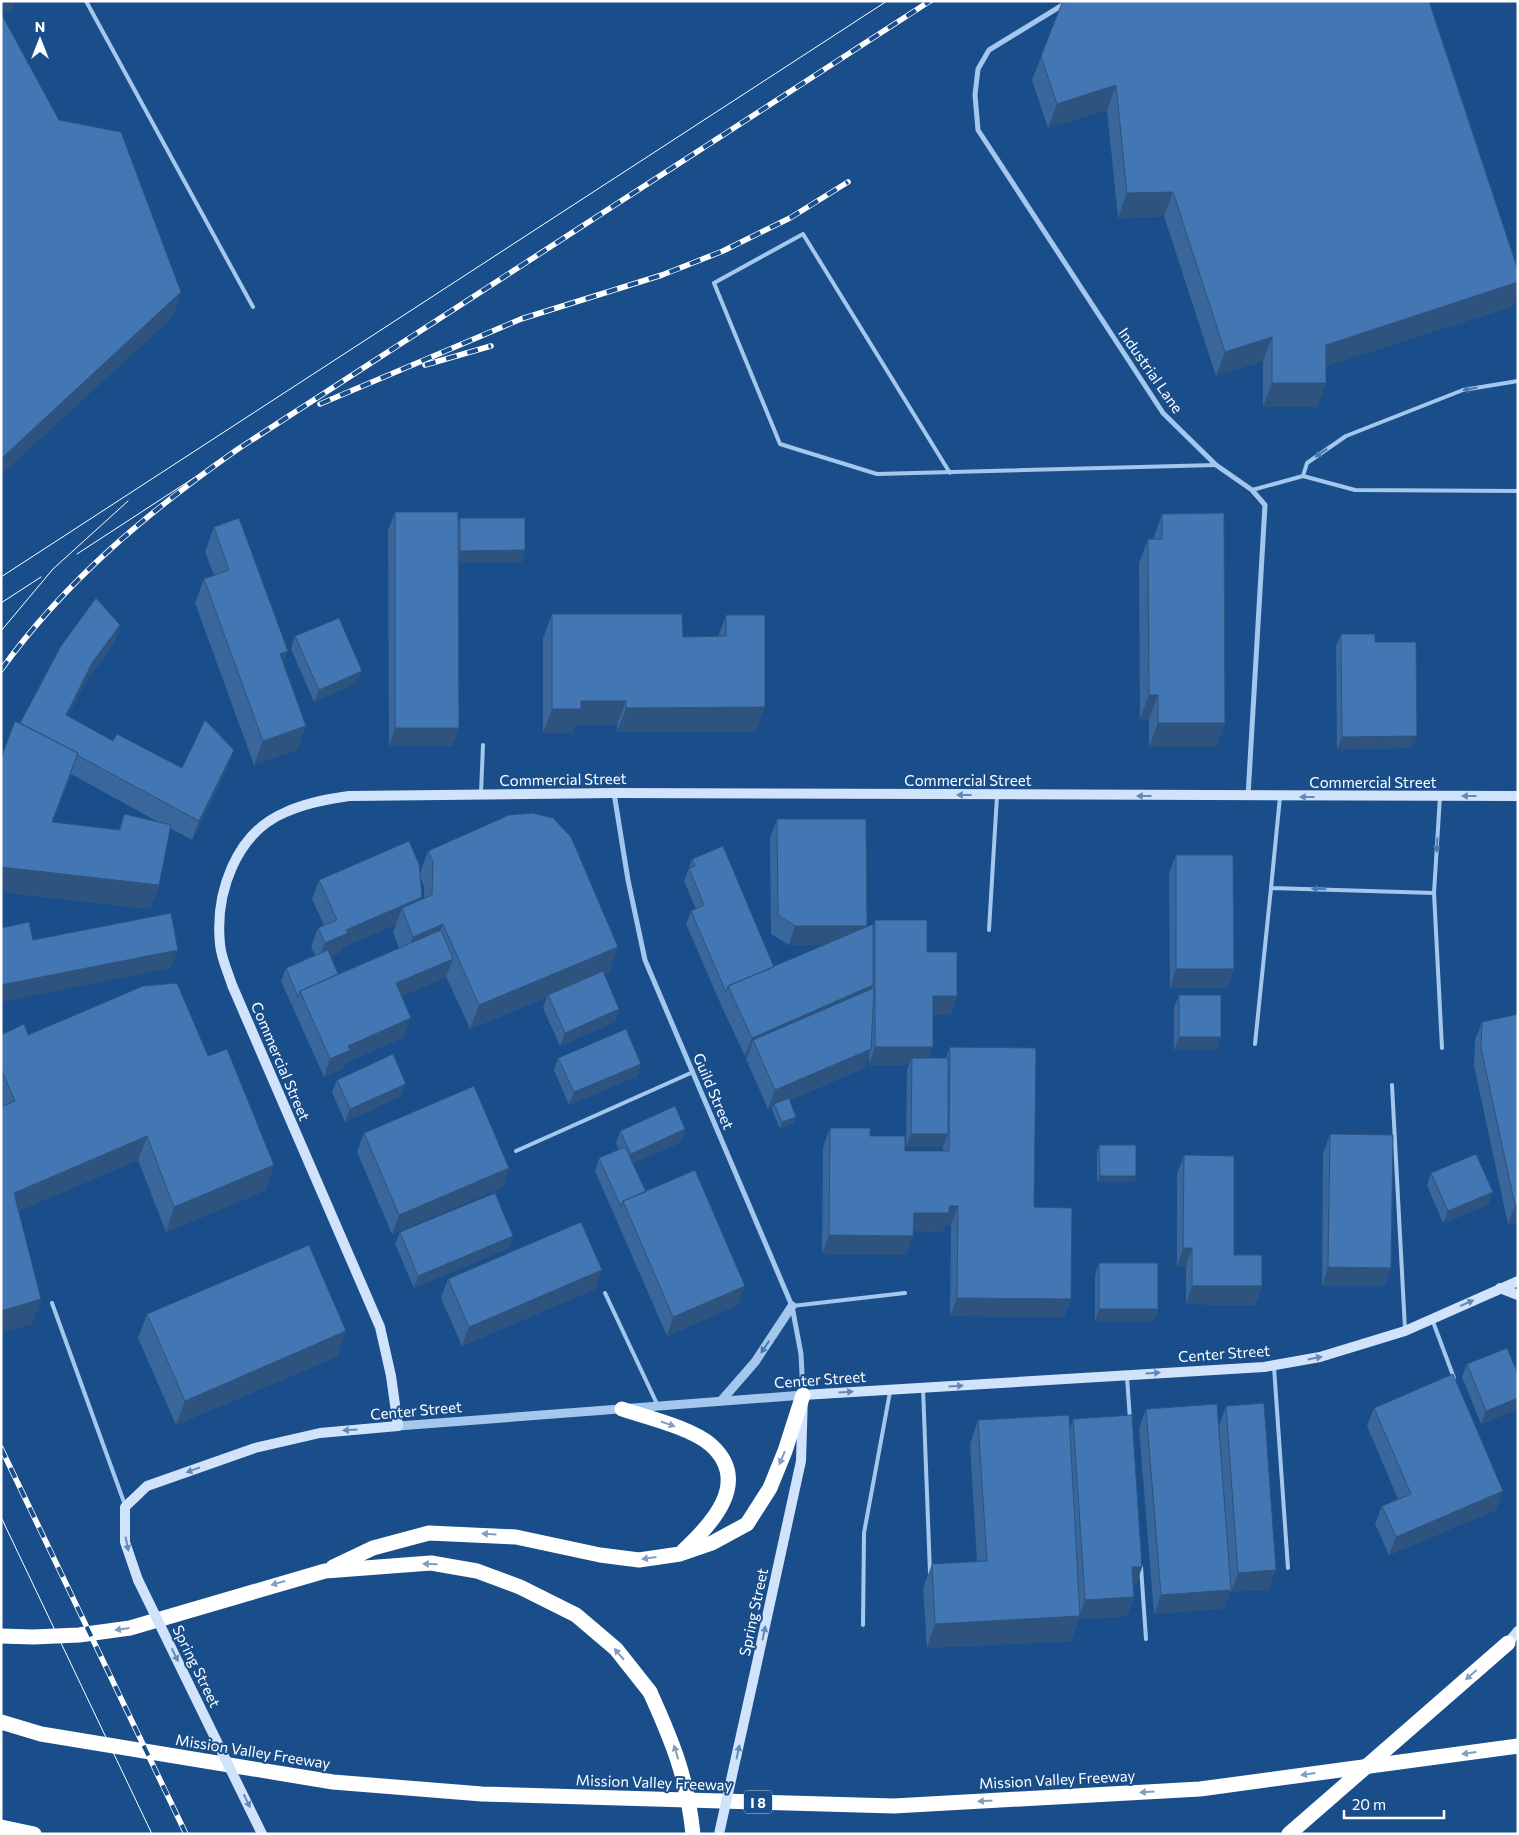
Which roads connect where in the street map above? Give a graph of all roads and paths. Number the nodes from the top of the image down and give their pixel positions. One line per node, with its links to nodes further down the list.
1 (86, 1): 3 (lane)
2 (1069, 1): 5 (street, Industrial Lane)
3 (254, 307)
4 (1518, 381): 7 (lane, one-way to 7)
5 (1216, 465): 6 (lane); 8 (street, Industrial Lane)
6 (950, 473): 6 (lane)
7 (1303, 476): 8 (lane); 9 (lane)
8 (1252, 490): 16 (street, Industrial Lane)
9 (1518, 491)
10 (482, 745): 12 (lane)
11 (614, 793): 12 (main road, Commercial Street); 13 (main road, Commercial Street, one-way to 11); 23 (street, Guild Street)
12 (481, 795): 45 (main road, Commercial Street)
13 (997, 796): 16 (main road, Commercial Street, one-way to 13); 20 (lane)
14 (1440, 796): 15 (main road, Commercial Street, one-way to 14); 17 (main road, Commercial Street, one-way to 17); 19 (lane, one-way to 19)
15 (1518, 796)
16 (1248, 797): 17 (main road, Commercial Street)
17 (1280, 797): 18 (lane)
18 (1271, 888): 19 (lane, one-way to 18); 21 (lane)
19 (1434, 892): 22 (lane)
20 (989, 930)
21 (1255, 1044)
22 (1442, 1048)
23 (693, 1072): 25 (lane); 32 (street, Guild Street)
24 (1392, 1084): 34 (lane)
25 (516, 1152)
26 (1518, 1281): 27 (main road, Center Street)
27 (1500, 1288): 30 (main road); 33 (main road, Center Street, one-way to 27)
28 (606, 1293): 42 (lane)
29 (905, 1293): 32 (lane)
30 (1518, 1295)
31 (52, 1302): 46 (lane)
32 (792, 1306): 40 (street, Guild Street); 41 (street, one-way to 41)
33 (1432, 1319): 34 (main road, Center Street); 37 (lane)
34 (1405, 1331): 35 (main road, Center Street, one-way to 34)
35 (1273, 1365): 36 (main road, Center Street, one-way to 35); 49 (lane)
36 (1127, 1375): 38 (main road, Center Street, one-way to 36); 44 (lane)
37 (1457, 1387)
38 (923, 1388): 39 (main road, Center Street); 51 (lane)
39 (890, 1389): 40 (main road, Center Street, one-way to 39); 52 (lane)
40 (803, 1395): 41 (street, Center Street); 47 (highway, one-way to 47); 63 (main road, Spring Street, one-way to 40, bridge)
41 (721, 1401): 42 (street, Center Street)
42 (658, 1406): 43 (street, Center Street)
43 (622, 1409): 45 (street, Center Street); 47 (highway, one-way to 47)
44 (1131, 1424)
45 (398, 1426): 46 (main road, Center Street, one-way to 46)
46 (125, 1507): 61 (main road, Spring Street, one-way to 61, bridge)
47 (680, 1554): 50 (highway, one-way to 50)
48 (1140, 1561): 55 (lane)
49 (1288, 1568)
50 (325, 1571): 54 (highway, one-way to 54); 62 (highway, one-way to 50, bridge)
51 (930, 1578)
52 (863, 1624)
53 (1518, 1631): 56 (main road)
54 (1, 1636)
55 (1146, 1639)
56 (1513, 1640): 64 (highway, one-way to 64, bridge)
57 (1, 1722): 58 (highway, Mission Valley Freeway / I 8, one-way to 57)
58 (1518, 1746)
59 (1, 1827): 60 (highway)
60 (34, 1834)
61 (262, 1834)
62 (693, 1834)
63 (720, 1834)
64 (1289, 1834)

